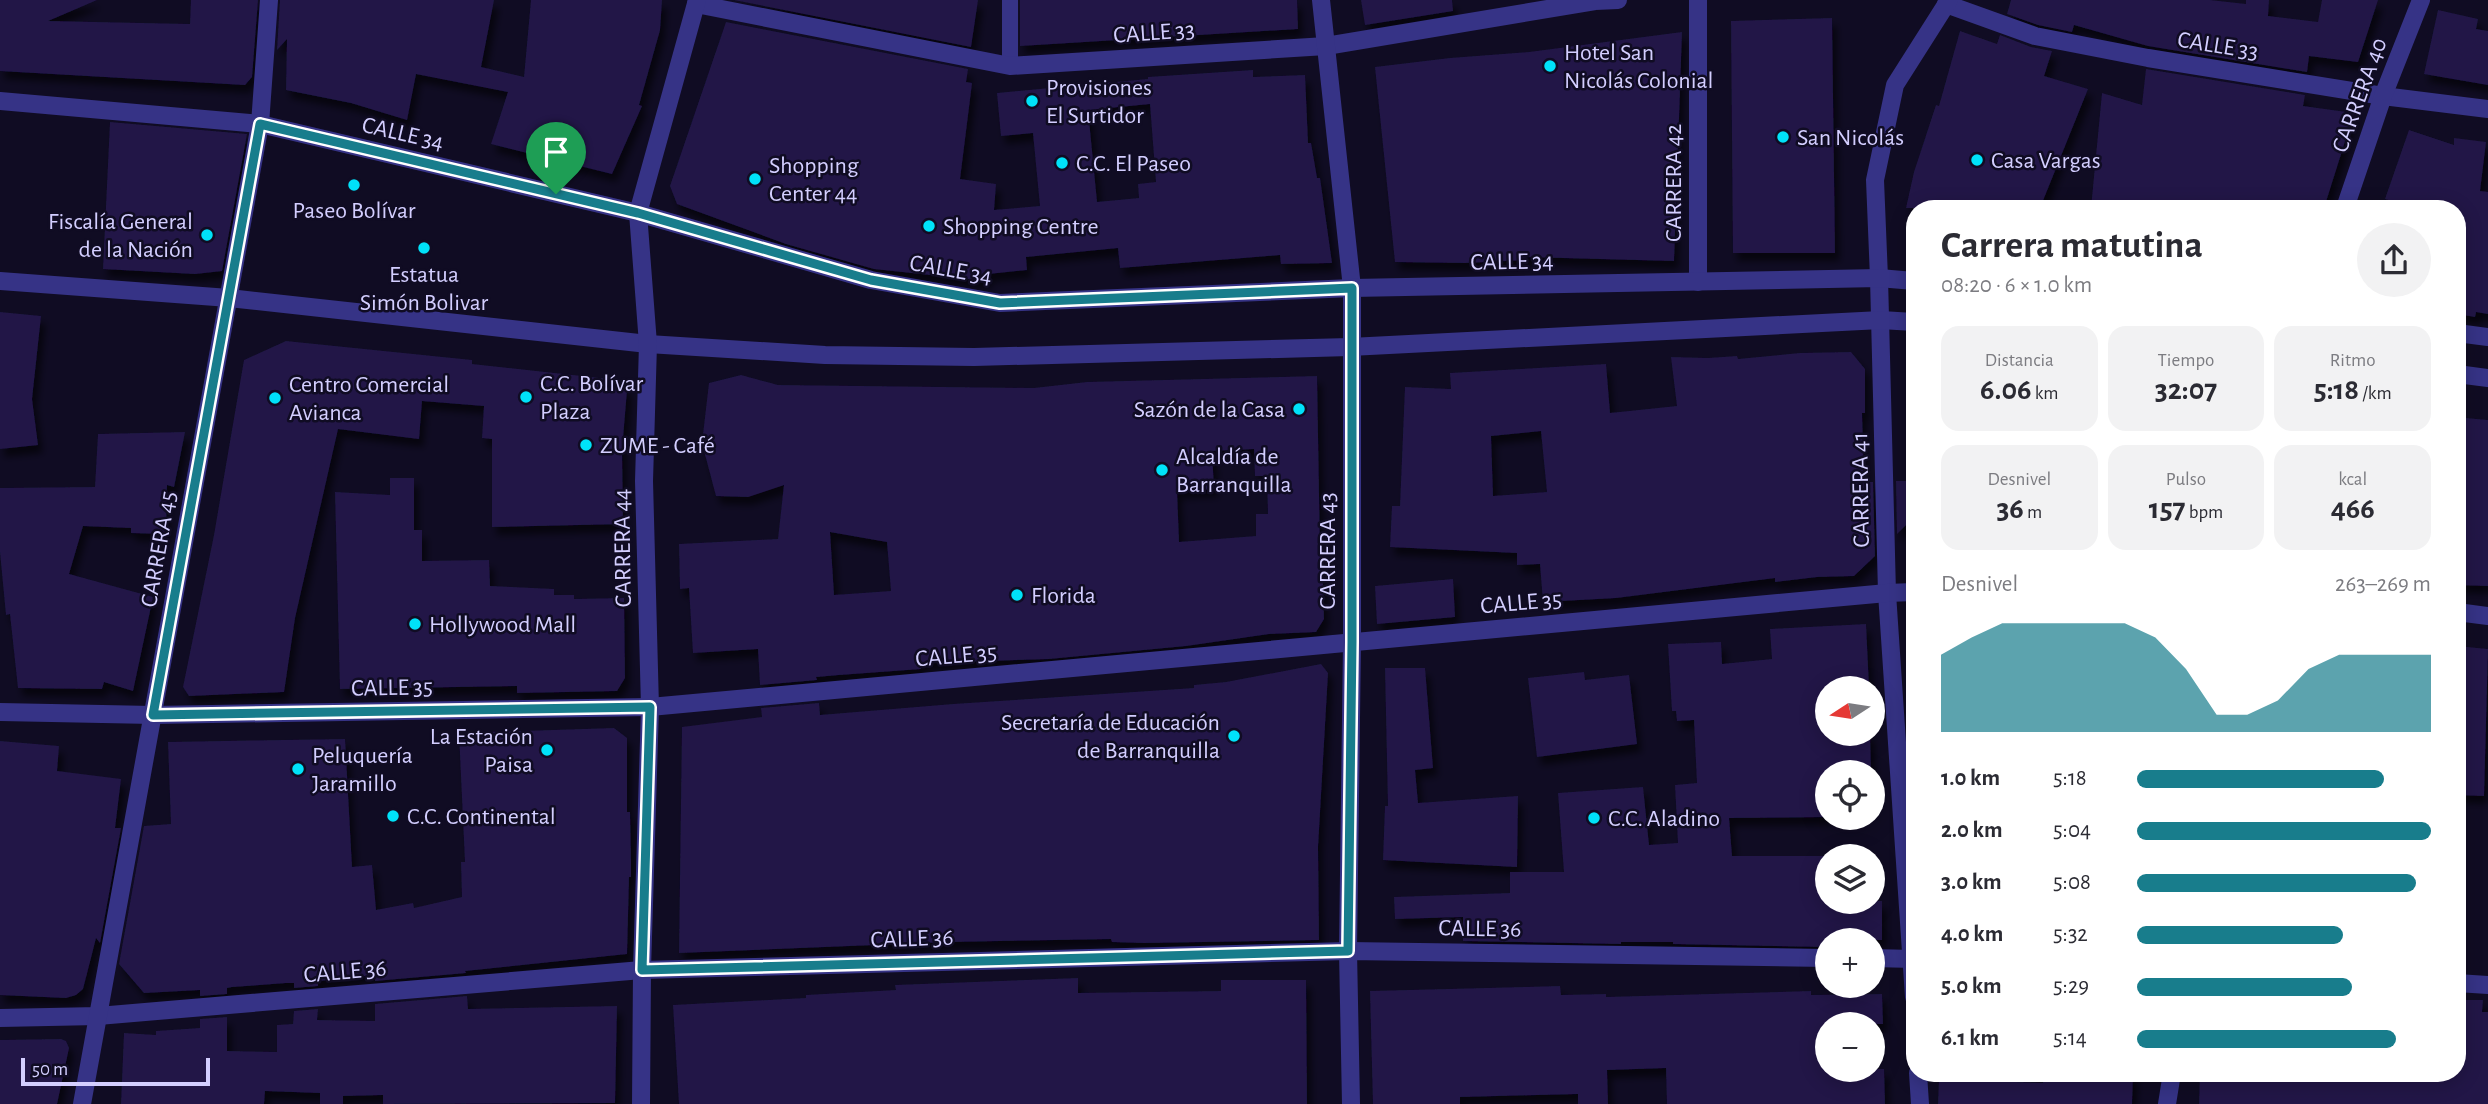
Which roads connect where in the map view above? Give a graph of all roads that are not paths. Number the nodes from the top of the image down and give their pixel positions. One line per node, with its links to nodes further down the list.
1 (269, 0): 15 (street, CARRERA 45)
2 (1010, 0): 11 (lane)
3 (1321, 0): 10 (street, CARRERA 43)
4 (1618, 0): 7 (street, CALLE 33)
5 (1698, 0): 21 (street, CARRERA 42)
6 (2421, 0): 12 (street, CARRERA 40)
7 (1595, 1): 10 (street, CALLE 33)
8 (696, 2): 11 (street, CALLE 33); 17 (street, CARRERA 44)
9 (1947, 2): 12 (street, CALLE 33); 18 (street, CARRERA 41)
10 (1325, 46): 11 (street, CALLE 33); 22 (street, CARRERA 43)
11 (1010, 66)
12 (2384, 96): 14 (street, CALLE 33); 16 (street, CARRERA 40)
13 (0, 101): 15 (street, CALLE 34)
14 (2488, 108)
15 (260, 124): 17 (street, CALLE 34); 23 (street, CARRERA 45)
16 (2348, 200)
17 (638, 213): 22 (street, CALLE 34); 28 (street, CARRERA 44)
18 (1879, 278): 19 (street, CALLE 34); 21 (street, CALLE 34); 24 (street, CARRERA 41)
19 (1906, 280)
20 (0, 281): 23 (street)
21 (1698, 282): 22 (street, CALLE 34)
22 (1352, 288): 29 (street, CARRERA 43)
23 (229, 298): 28 (street); 39 (street, CARRERA 45)
24 (1881, 320): 25 (street); 29 (street); 32 (street, CARRERA 41)
25 (1906, 322)
26 (2466, 334): 27 (street)
27 (2488, 337)
28 (648, 344): 29 (street); 37 (street, CARRERA 44)
29 (1350, 347): 36 (street, CARRERA 43)
30 (2466, 375): 31 (street)
31 (2488, 378)
32 (1887, 593): 33 (street, CALLE 35); 36 (street, CALLE 35); 40 (street, CARRERA 41)
33 (1906, 593)
34 (2466, 613): 35 (street)
35 (2488, 616)
36 (1352, 642): 37 (street, CALLE 35); 41 (street, CARRERA 43)
37 (650, 707): 39 (street, CALLE 35); 45 (street, CARRERA 44)
38 (0, 712): 39 (street, CALLE 35)
39 (153, 715): 48 (street, CARRERA 45)
40 (1906, 851)
41 (1348, 951): 42 (street, CALLE 36); 45 (street, CALLE 36); 54 (street, CARRERA 43)
42 (1815, 958)
43 (1885, 958): 44 (street)
44 (1906, 959)
45 (642, 970): 48 (street, CALLE 36); 53 (street, CARRERA 44)
46 (2466, 984): 47 (street)
47 (2488, 985)
48 (98, 1016): 49 (street, CALLE 36); 52 (street, CARRERA 45)
49 (0, 1018)
50 (1919, 1082): 55 (street)
51 (2171, 1082): 56 (street)
52 (82, 1104)
53 (641, 1104)
54 (1351, 1104)
55 (1920, 1104)
56 (2167, 1104)

